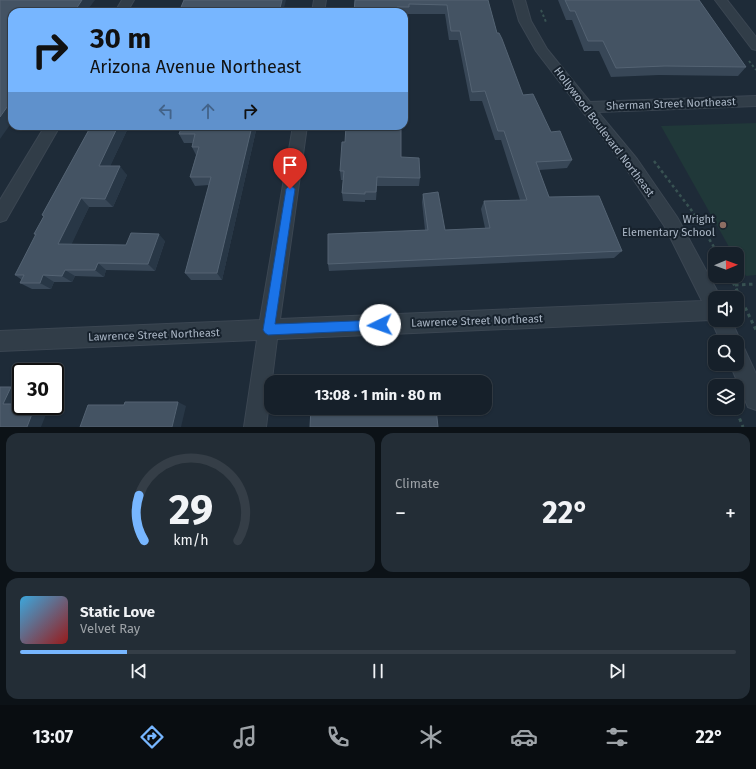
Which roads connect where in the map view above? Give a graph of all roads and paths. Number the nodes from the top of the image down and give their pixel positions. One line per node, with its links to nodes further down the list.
1 (519, 0): 7 (street, Hollywood Boulevard Northeast)
2 (721, 0): 5 (street)
3 (540, 7): 4 (path)
4 (548, 26)
5 (756, 46)
6 (756, 101): 7 (street, Sherman Street Northeast)
7 (586, 107): 13 (street, Hollywood Boulevard Northeast)
8 (51, 130): 10 (street)
9 (299, 130): 15 (street)
10 (0, 215)
11 (756, 284): 12 (path)
12 (735, 285): 16 (path)
13 (708, 293)
14 (708, 310): 15 (street, Lawrence Street Northeast)
15 (268, 330): 17 (street, Lawrence Street Northeast); 21 (street)
16 (756, 330)
17 (0, 341)
18 (744, 371): 19 (street)
19 (756, 398)
20 (739, 415): 22 (path)
21 (255, 427)
22 (743, 427)

